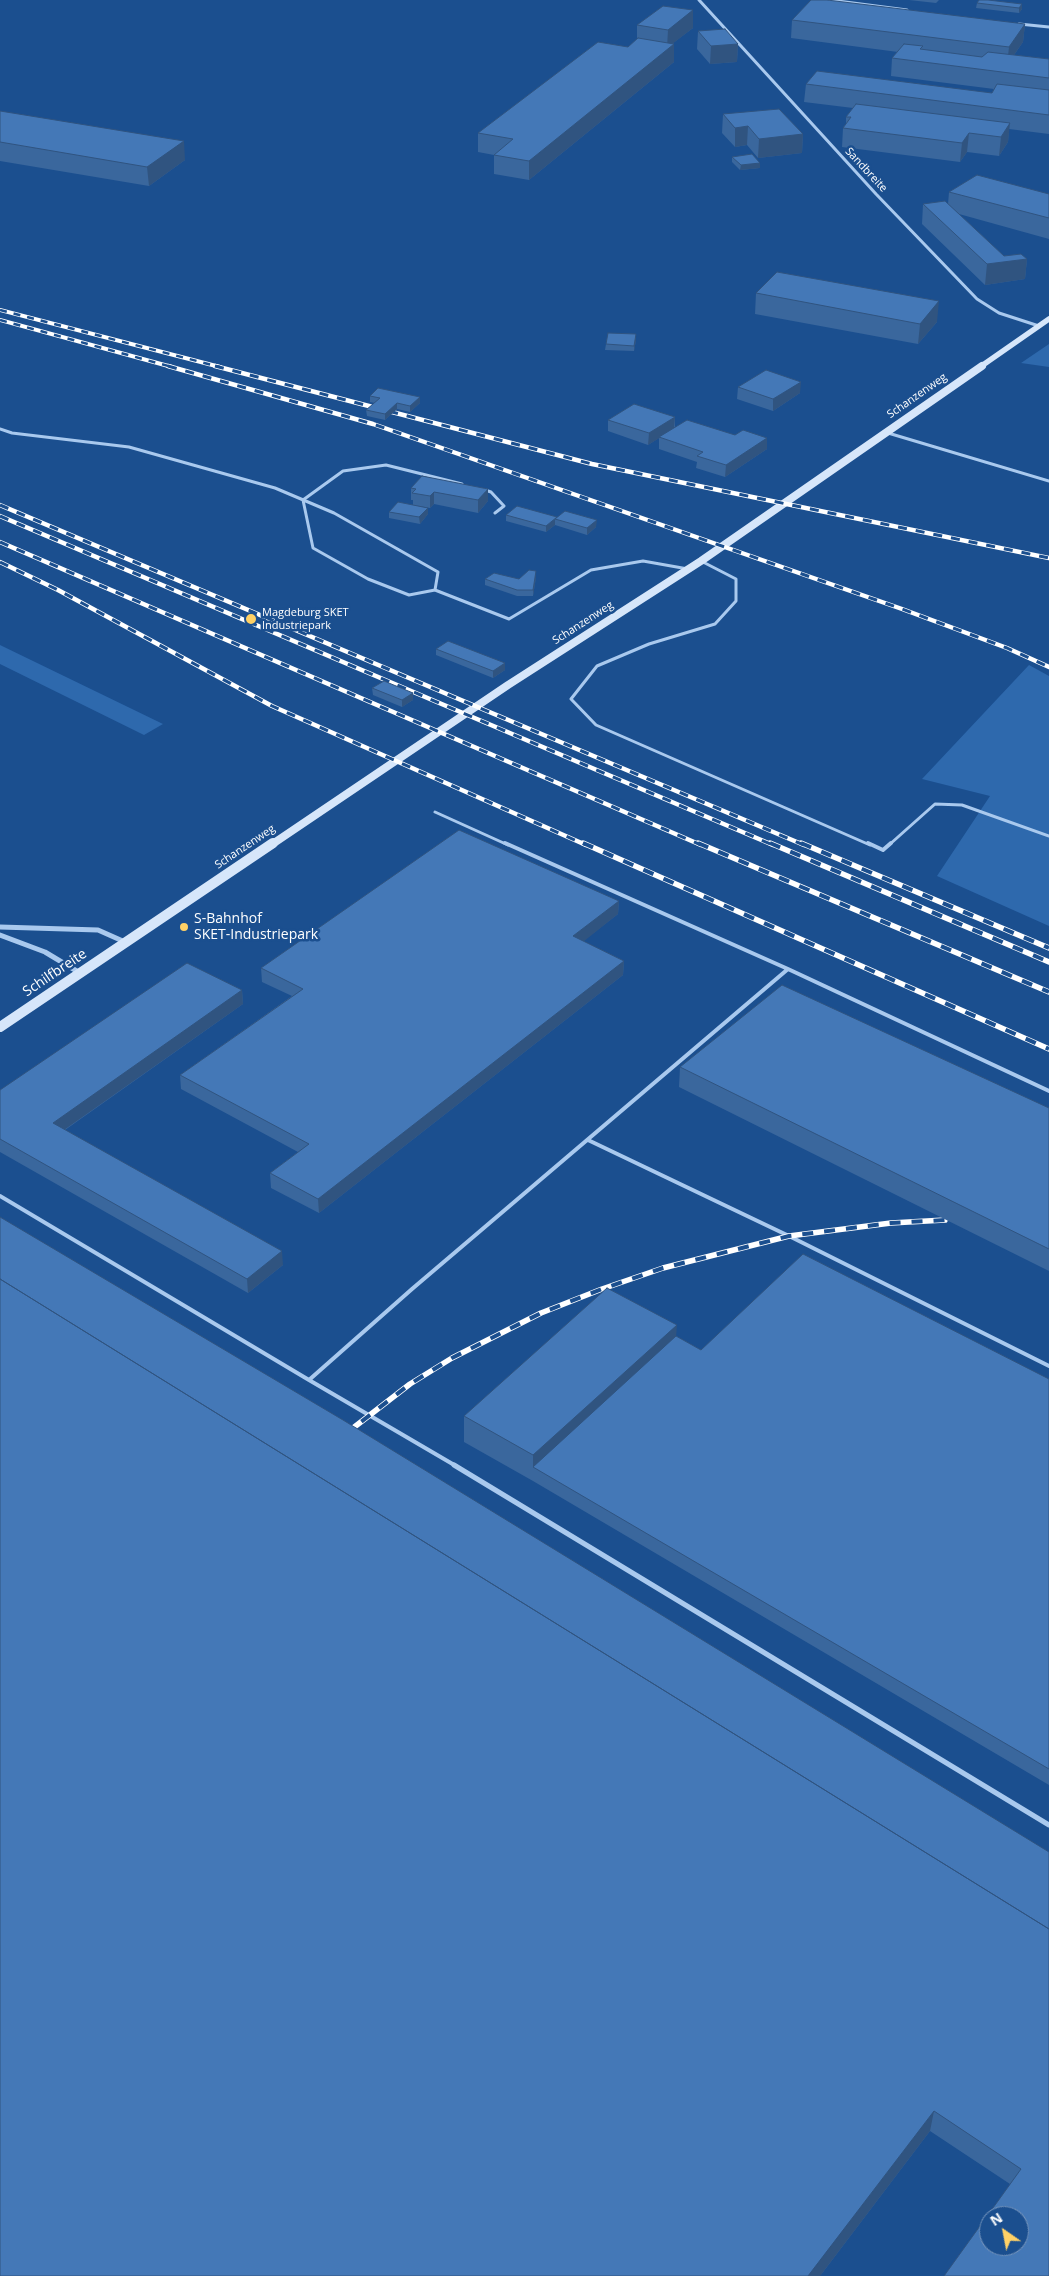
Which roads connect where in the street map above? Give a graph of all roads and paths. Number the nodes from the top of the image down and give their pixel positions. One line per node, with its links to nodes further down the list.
1 (699, 0): 7 (street, Sandbreite)
2 (830, 0): 3 (street)
3 (909, 10)
4 (1012, 23): 5 (street)
5 (1049, 27)
6 (1049, 319): 7 (main road, Schanzenweg)
7 (1039, 326): 9 (main road, Schanzenweg)
8 (0, 429): 13 (lane)
9 (885, 432): 10 (lane); 15 (main road, Schanzenweg)
10 (1049, 480)
11 (462, 484): 13 (lane)
12 (481, 490): 14 (lane)
13 (303, 500): 17 (lane); 17 (lane)
14 (495, 513)
15 (700, 561): 16 (main road, Schanzenweg); 19 (lane)
16 (688, 569): 17 (lane); 22 (main road, Schanzenweg)
17 (435, 590)
18 (435, 812): 23 (lane)
19 (1049, 836)
20 (0, 927): 22 (street)
21 (0, 935): 24 (street)
22 (125, 942): 24 (main road, Schilfbreite)
23 (788, 969): 26 (lane); 27 (lane)
24 (80, 973): 25 (main road, Schilfbreite)
25 (0, 1027)
26 (1049, 1090)
27 (588, 1140): 29 (lane); 30 (lane)
28 (0, 1196): 30 (lane)
29 (1049, 1366)
30 (309, 1380): 31 (lane)
31 (1049, 1824)

